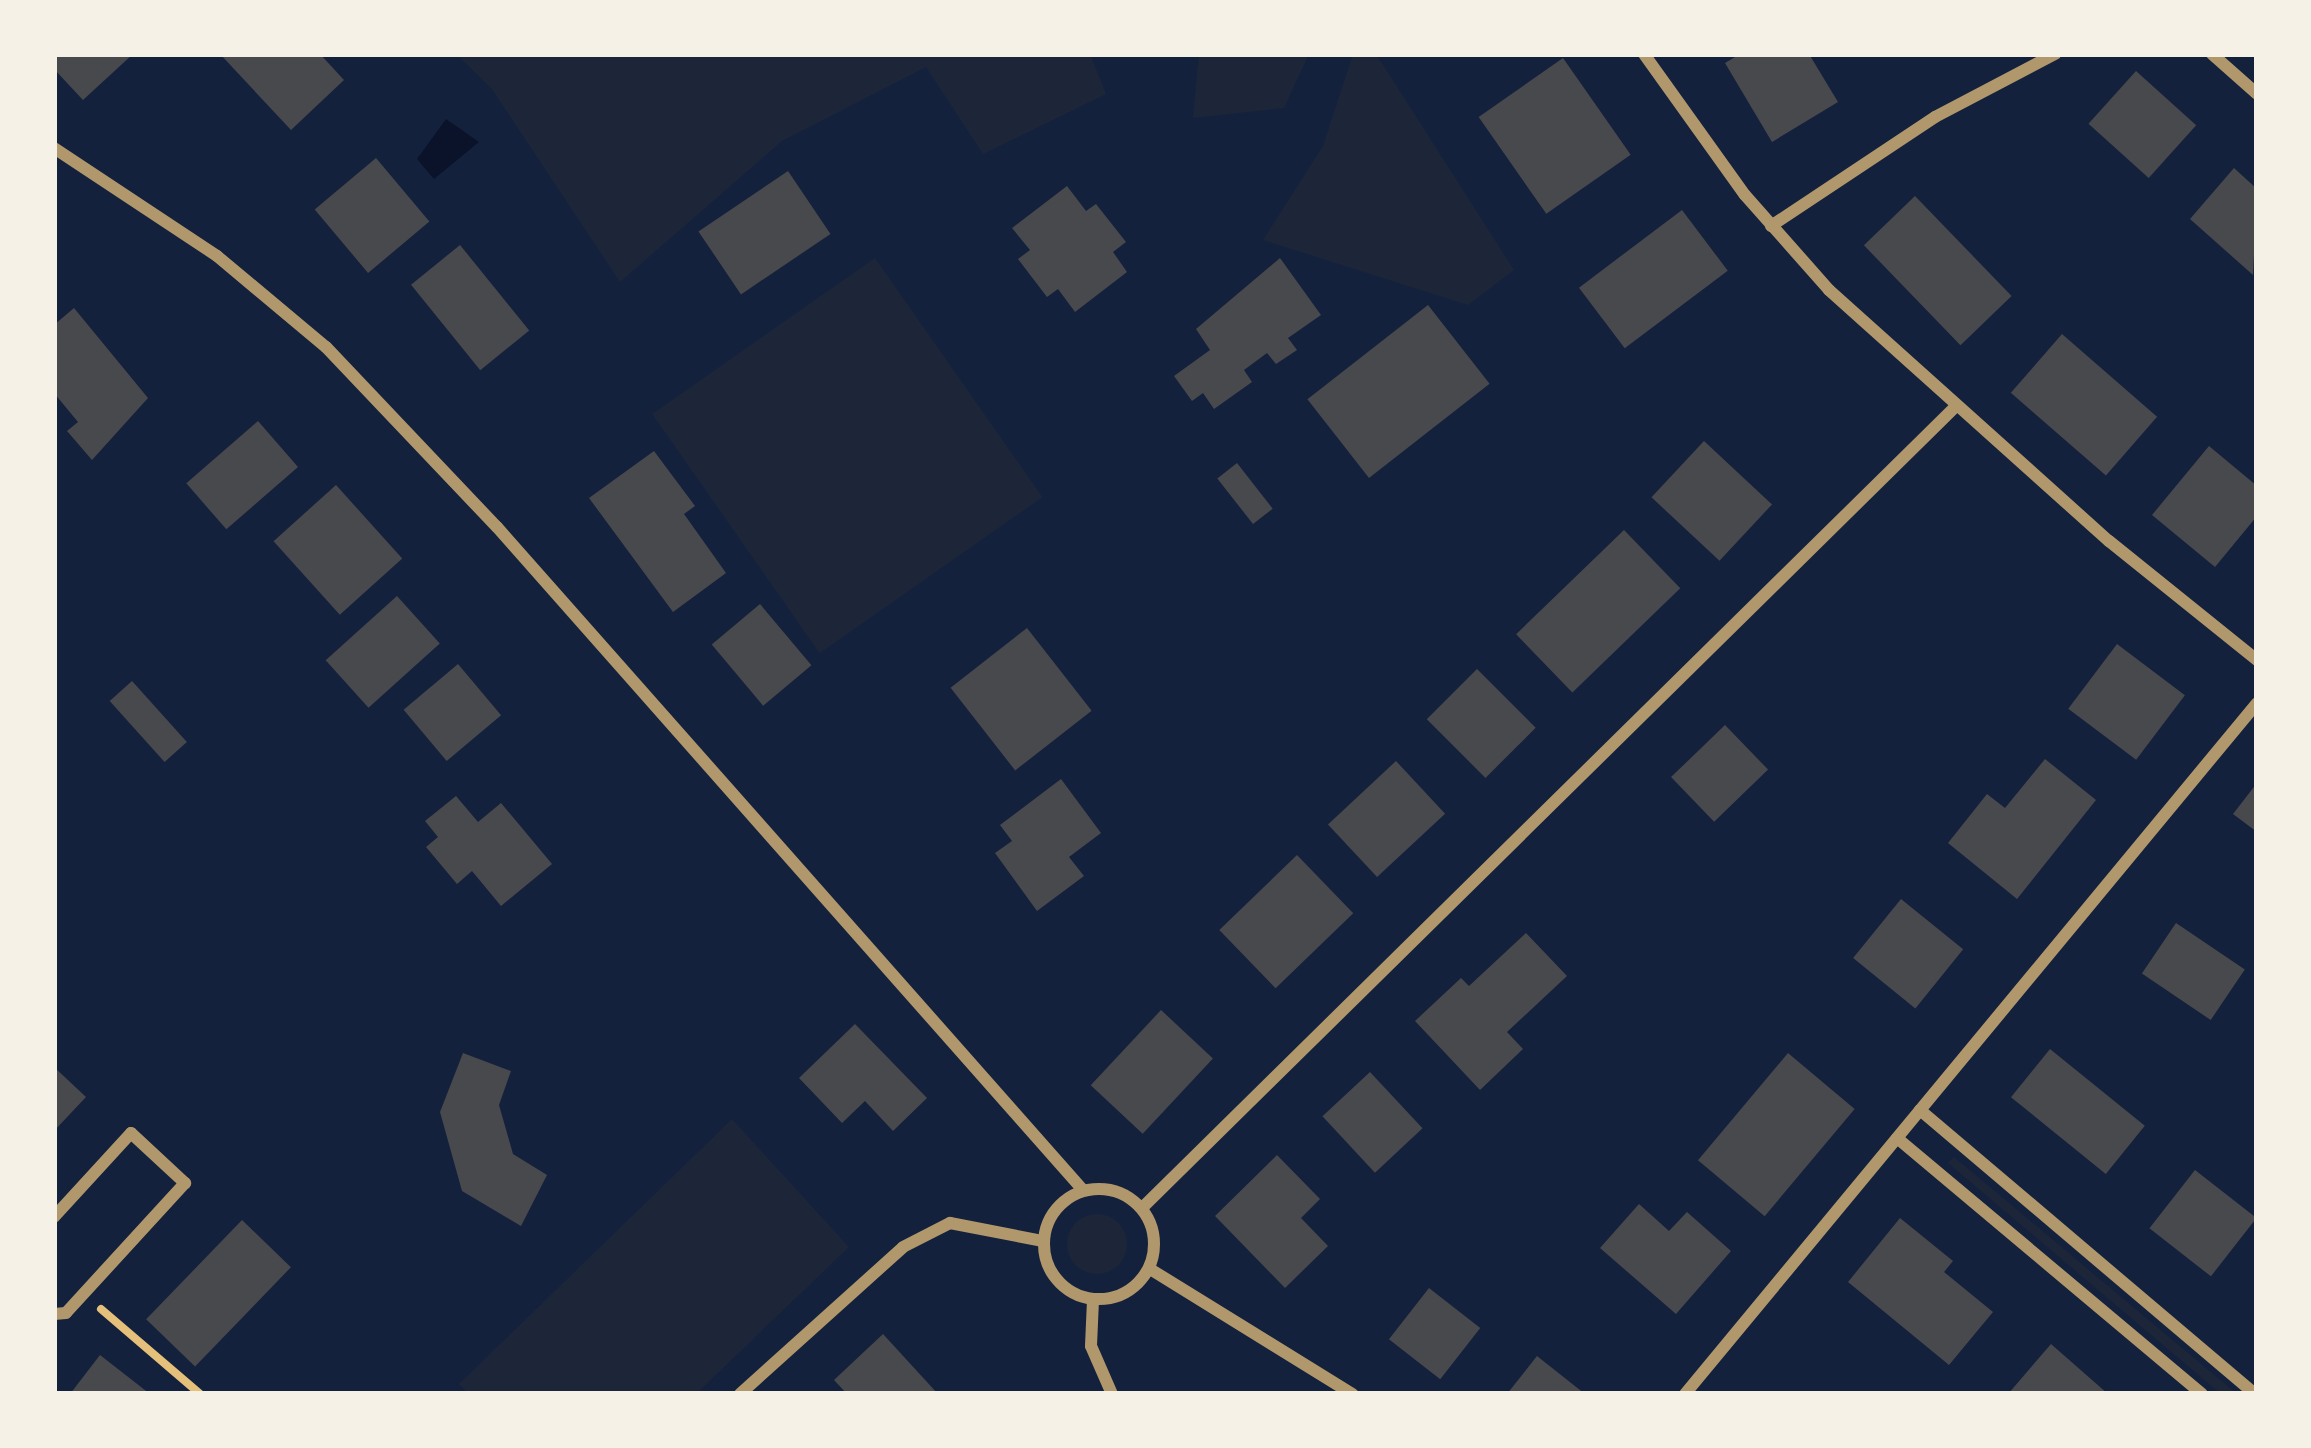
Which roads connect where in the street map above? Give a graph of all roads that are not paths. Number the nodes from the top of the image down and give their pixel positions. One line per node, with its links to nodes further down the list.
1 (1644, 54): 6 (street)
2 (2055, 54): 6 (street)
3 (2212, 54): 4 (street)
4 (2257, 94)
5 (54, 148): 12 (street)
6 (1771, 226): 7 (street)
7 (1954, 406): 8 (street); 13 (street)
8 (2257, 660)
9 (2257, 703): 10 (street)
10 (1920, 1110): 11 (street); 24 (street)
11 (1897, 1138): 22 (street); 23 (street)
12 (1083, 1190): 13 (street); 15 (street)
13 (1142, 1208): 16 (street)
14 (54, 1217): 18 (street)
15 (1043, 1240): 17 (street); 19 (street)
16 (1150, 1269): 17 (street); 21 (street)
17 (1093, 1300): 20 (street)
18 (54, 1314)
19 (740, 1394)
20 (1112, 1394)
21 (1352, 1394)
22 (1685, 1394)
23 (2203, 1394)
24 (2255, 1394)

